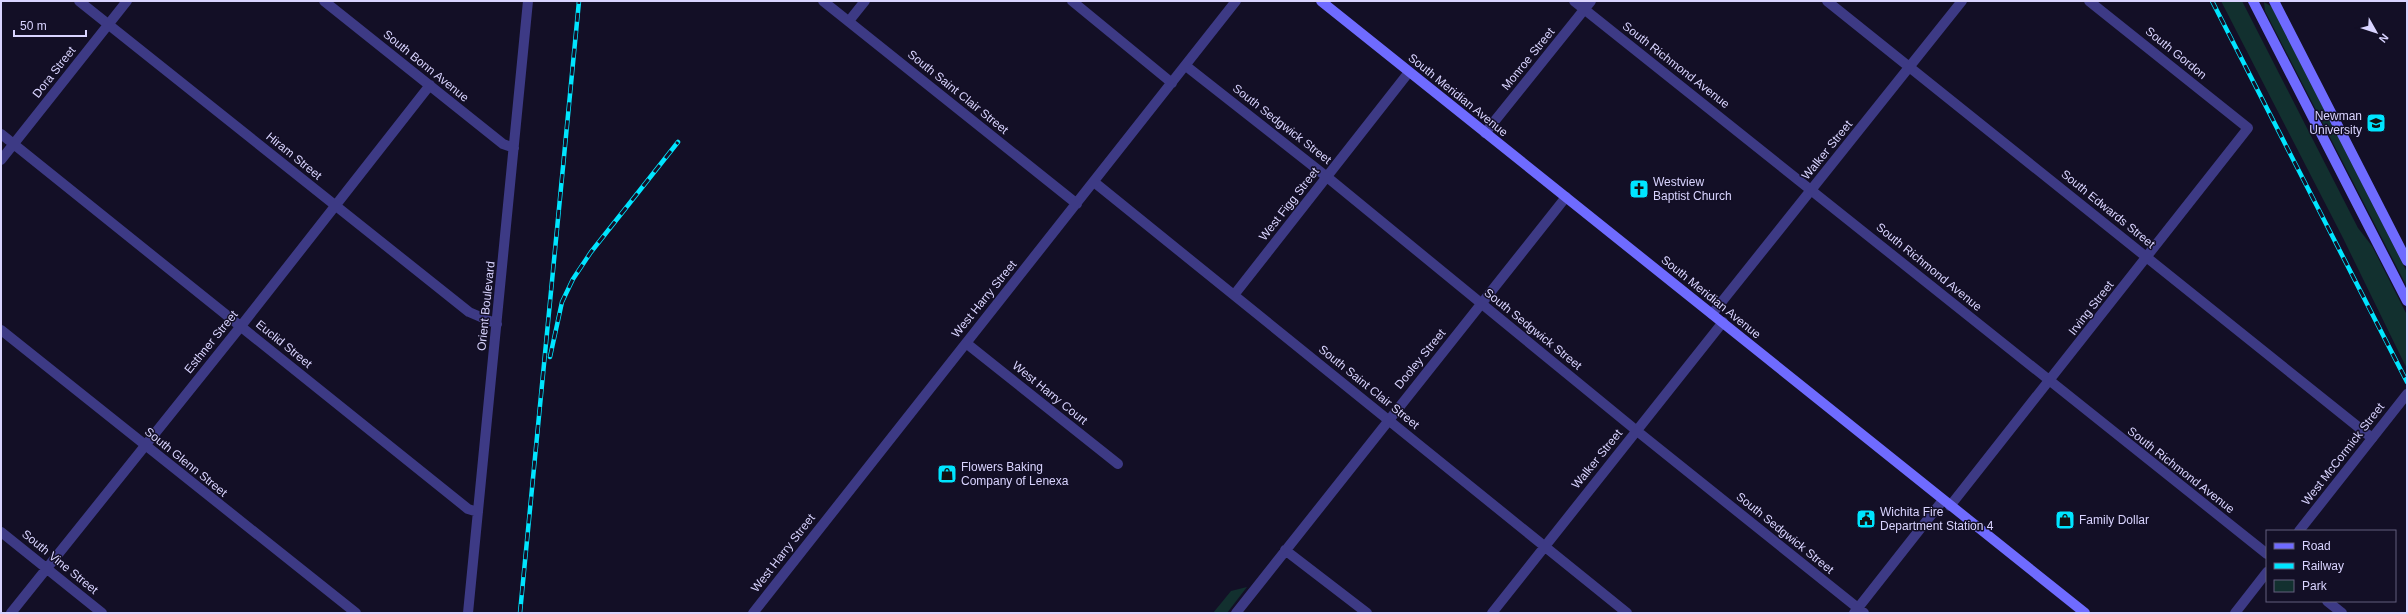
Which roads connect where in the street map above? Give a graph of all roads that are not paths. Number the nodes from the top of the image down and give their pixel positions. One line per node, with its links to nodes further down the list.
1 (79, 1): 19 (street, Hiram Street)
2 (127, 1): 19 (street, Dora Street)
3 (324, 1): 24 (street, South Bonn Avenue)
4 (528, 1): 29 (street, Orient Boulevard)
5 (823, 1): 18 (street, South Saint Clair Street)
6 (865, 1): 18 (street)
7 (1072, 1): 23 (street)
8 (1236, 1): 20 (street, West Harry Street)
9 (1321, 1): 22 (main road, South Meridian Avenue)
10 (1574, 1): 17 (street, South Richmond Avenue)
11 (1591, 1): 17 (street, Monroe Street)
12 (1827, 1): 21 (street, South Edwards Street)
13 (1962, 1): 21 (street, Walker Street)
14 (2090, 1): 25 (street, South Gordon)
15 (2253, 1): 40 (main road)
16 (2274, 1): 38 (main road)
17 (1585, 9): 26 (street, Monroe Street); 33 (street, South Richmond Avenue)
18 (849, 22): 35 (street, South Saint Clair Street)
19 (108, 24): 28 (street, Dora Street); 36 (street, Hiram Street)
20 (1186, 66): 23 (street, West Harry Street); 31 (street, South Sedgwick Street)
21 (1910, 67): 33 (street, Walker Street); 37 (street, South Edwards Street)
22 (1409, 72): 26 (main road, South Meridian Avenue); 31 (street, West Figg Street)
23 (1172, 83): 32 (street, West Harry Street)
24 (430, 85): 29 (street, South Bonn Avenue); 36 (street, Esthner Street)
25 (2246, 126): 37 (street, Irving Street)
26 (1485, 133): 34 (main road, South Meridian Avenue)
27 (1, 134): 28 (street, Euclid Street)
28 (14, 144): 30 (street, Dora Street); 45 (street, Euclid Street)
29 (514, 148): 44 (street, Orient Boulevard)
30 (1, 160)
31 (1327, 177): 39 (street, West Figg Street); 41 (street, South Sedgwick Street)
32 (1094, 182): 35 (street, West Harry Street); 39 (street, South Saint Clair Street)
33 (1812, 190): 42 (street, Walker Street); 48 (street, South Richmond Avenue)
34 (1566, 197): 41 (street, Dooley Street); 42 (main road, South Meridian Avenue)
35 (1076, 204): 47 (street, West Harry Street)
36 (335, 206): 44 (street, Hiram Street); 45 (street, Esthner Street)
37 (2148, 257): 48 (street, Irving Street); 52 (street, South Edwards Street)
38 (2407, 261)
39 (1234, 296): 50 (street, South Saint Clair Street)
40 (2407, 301)
41 (1481, 304): 50 (street, Dooley Street); 51 (street, South Sedgwick Street)
42 (1712, 314): 43 (main road, South Meridian Avenue)
43 (1723, 322): 51 (street, Walker Street); 55 (main road, South Meridian Avenue)
44 (497, 324): 56 (street, Orient Boulevard)
45 (241, 326): 53 (street, Esthner Street); 56 (street, Euclid Street)
46 (1, 330): 53 (street, South Glenn Street)
47 (966, 343): 54 (street, West Harry Court); 70 (street, West Harry Street)
48 (2050, 381): 55 (street, Irving Street); 61 (street, South Richmond Avenue)
49 (2407, 394): 52 (street, West McCormick Street)
50 (1389, 419): 59 (street, South Saint Clair Street); 60 (street, Dooley Street)
51 (1636, 430): 59 (street, Walker Street); 65 (street, South Sedgwick Street)
52 (2372, 438): 57 (street, West McCormick Street)
53 (145, 445): 62 (street, Esthner Street); 68 (street, South Glenn Street)
54 (1118, 464)
55 (1947, 503): 65 (street, Irving Street); 75 (main road, South Meridian Avenue)
56 (478, 512): 69 (street, Orient Boulevard)
57 (2300, 530)
58 (1, 532): 62 (street, South Vine Street)
59 (1545, 546): 73 (street, Walker Street); 74 (street, South Saint Clair Street)
60 (1285, 550): 71 (street, Dooley Street); 72 (street)
61 (2266, 553)
62 (47, 568): 66 (street, Esthner Street); 67 (street, South Vine Street)
63 (2266, 573): 76 (street)
64 (2328, 602): 77 (street)
65 (1859, 611)
66 (11, 613)
67 (102, 613)
68 (356, 613)
69 (468, 613)
70 (752, 613)
71 (1236, 613)
72 (1367, 613)
73 (1492, 613)
74 (1627, 613)
75 (2085, 613)
76 (2234, 613)
77 (2342, 613)

